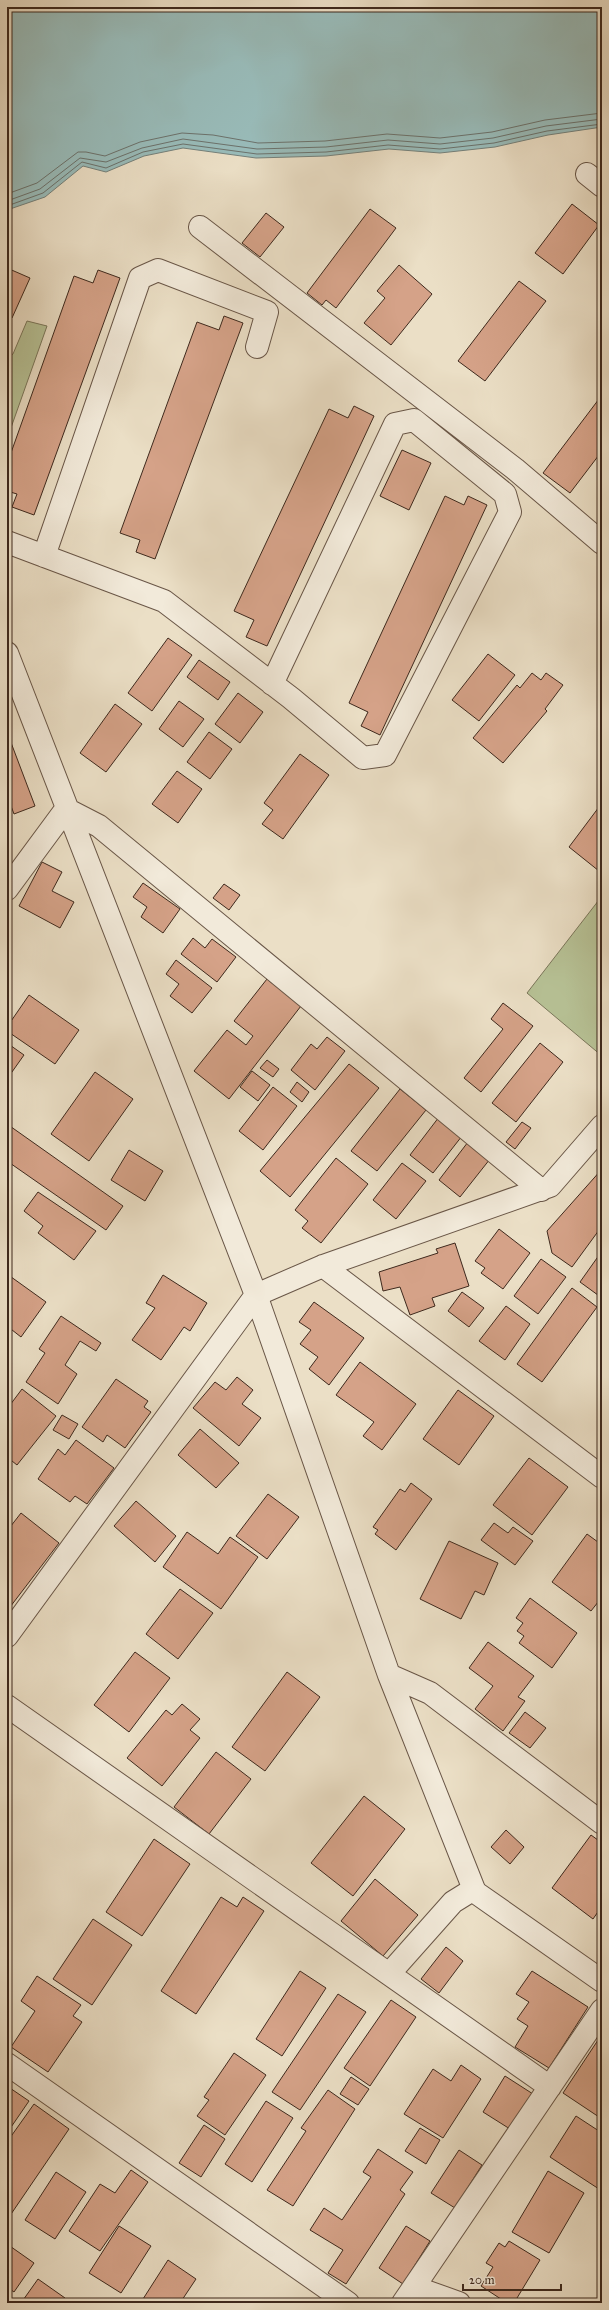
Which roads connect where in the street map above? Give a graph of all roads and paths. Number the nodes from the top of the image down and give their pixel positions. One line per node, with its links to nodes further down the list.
1 (200, 227): 4 (street)
2 (257, 346): 5 (street)
3 (7, 542): 5 (street)
4 (602, 543)
5 (44, 556): 7 (street)
6 (7, 653): 8 (street)
7 (272, 684): 7 (street)
8 (66, 809): 9 (street); 11 (street); 13 (street)
9 (9, 882)
10 (602, 1126): 11 (street)
11 (541, 1190): 12 (street)
12 (323, 1266): 13 (street); 14 (street)
13 (256, 1295): 15 (street); 16 (street)
14 (602, 1477)
15 (7, 1636)
16 (389, 1675): 18 (street); 19 (street)
17 (7, 1706): 20 (street)
18 (602, 1823)
19 (474, 1889): 20 (street); 21 (street)
20 (389, 1974): 24 (street)
21 (602, 1981)
22 (602, 2010): 24 (street)
23 (7, 2064): 26 (street)
24 (550, 2087): 25 (street)
25 (408, 2295): 27 (street)
26 (348, 2303)
27 (459, 2303)

